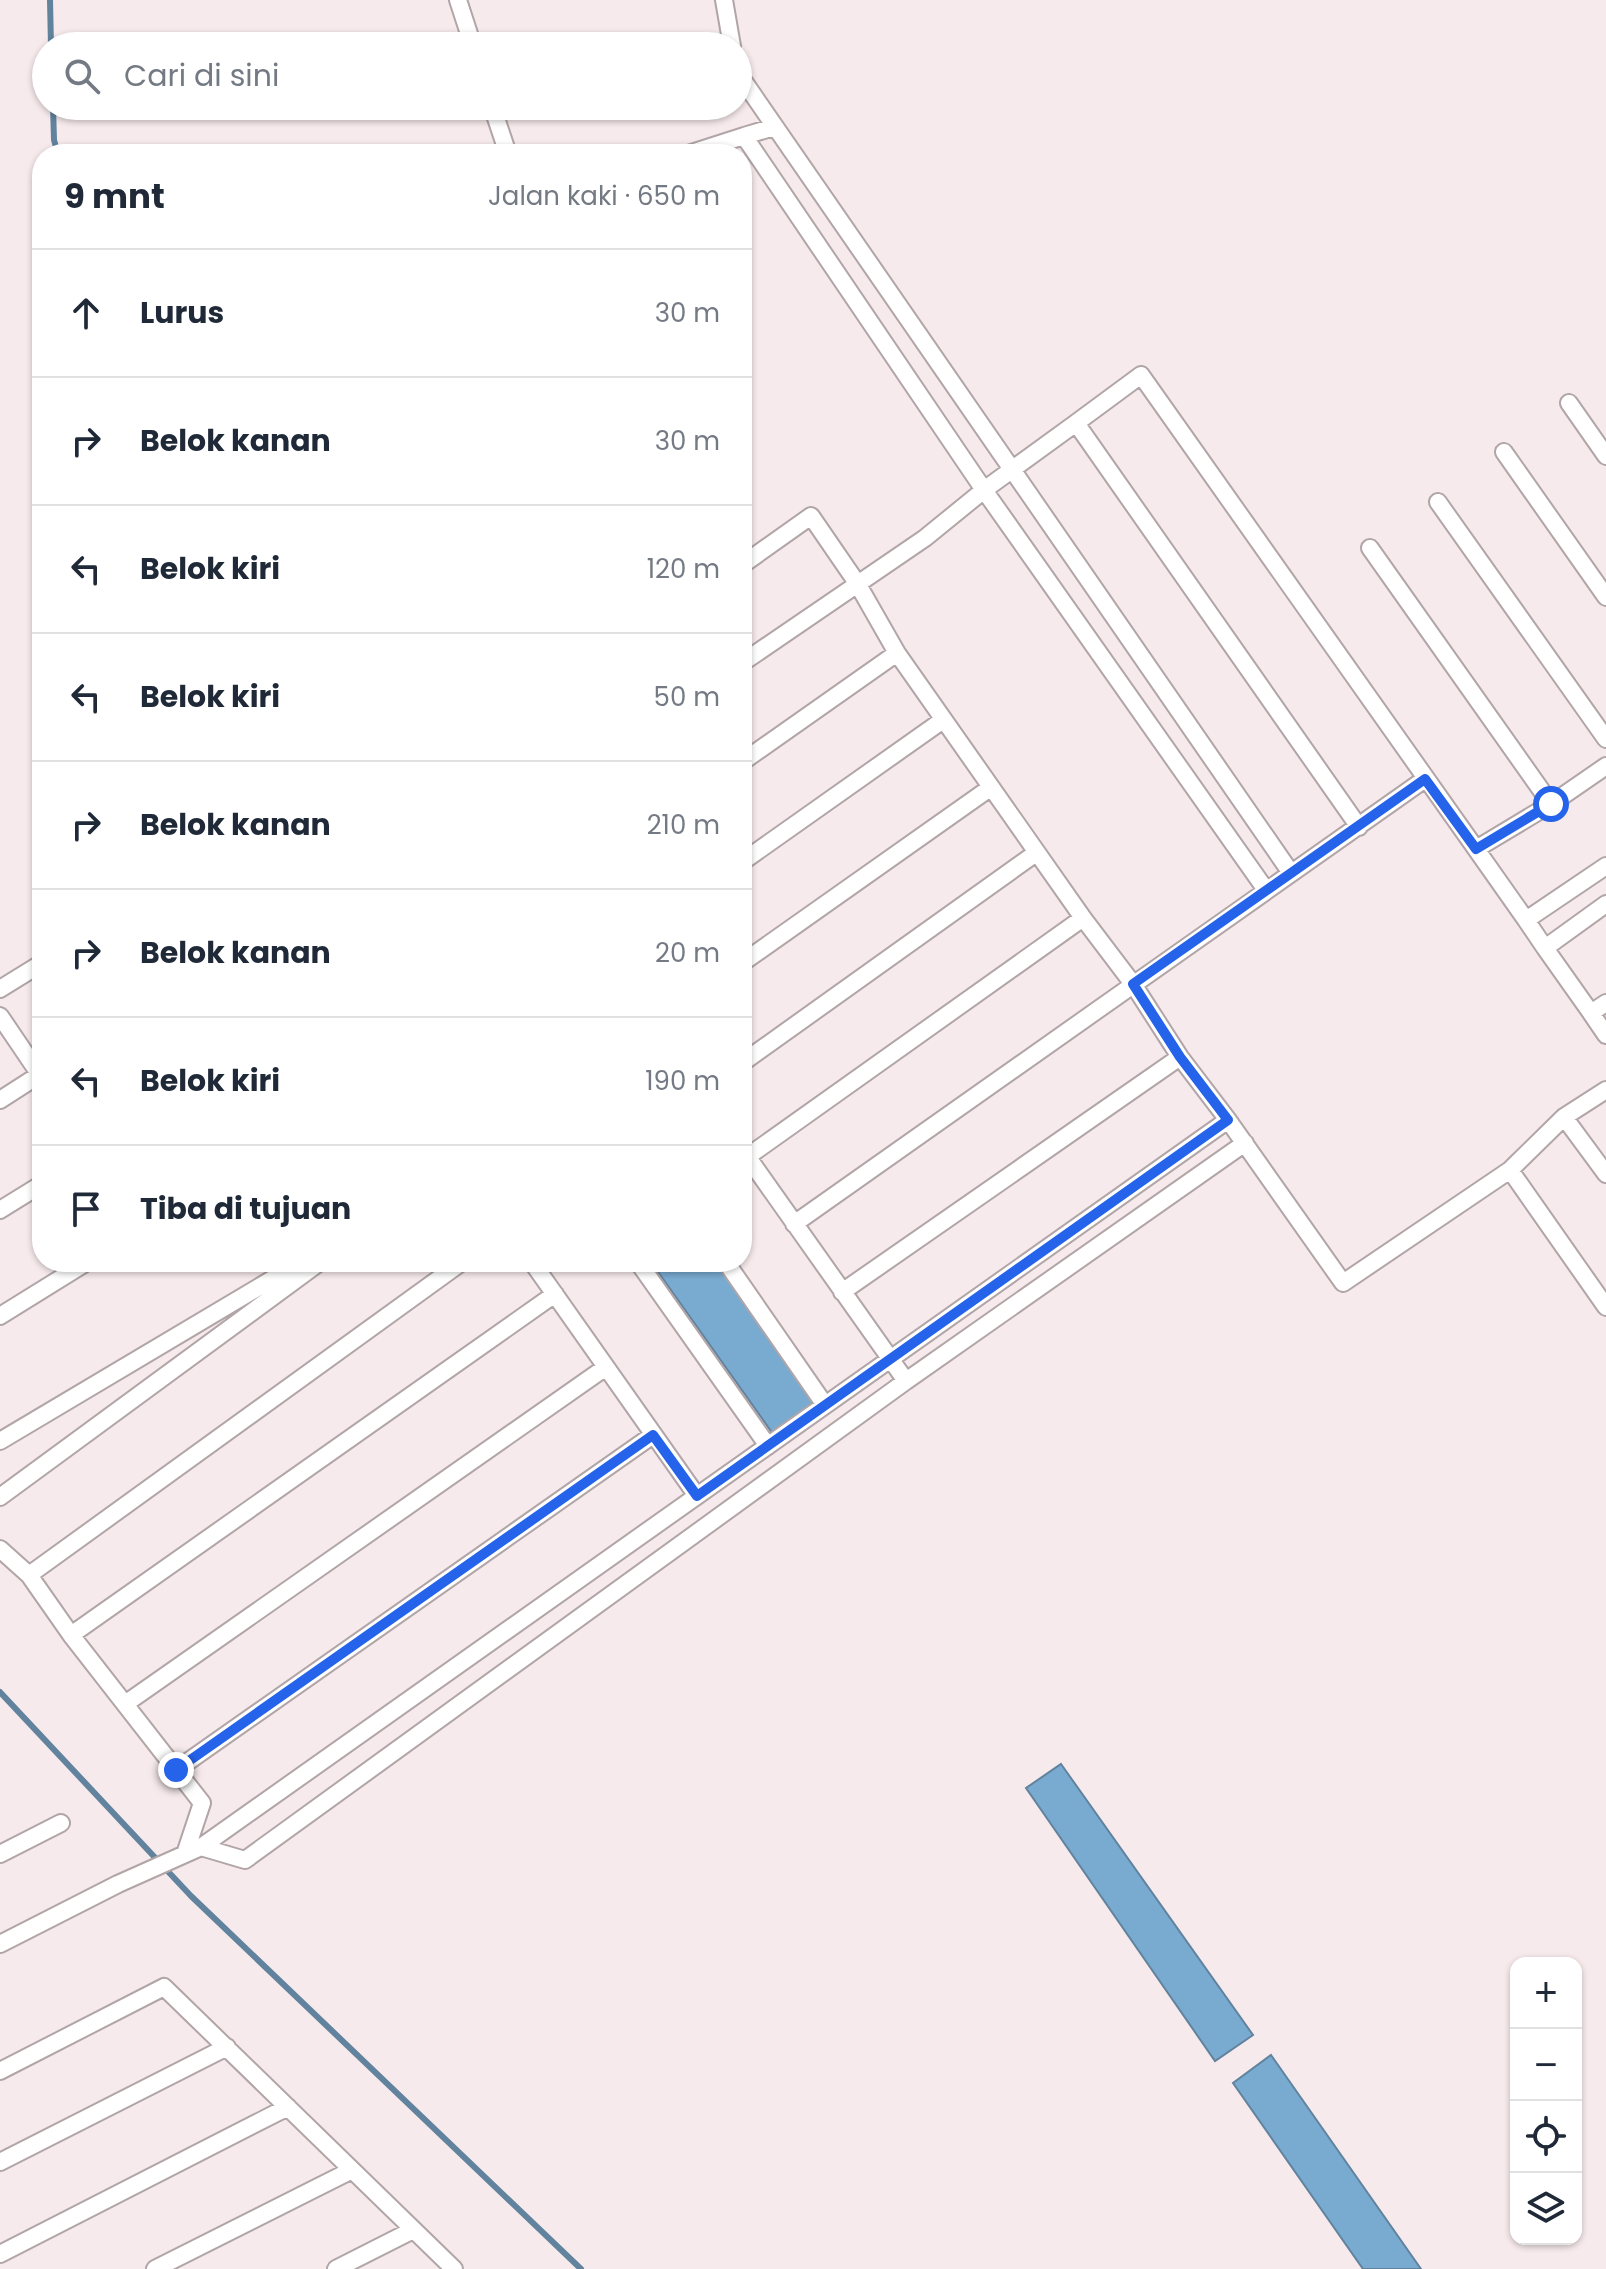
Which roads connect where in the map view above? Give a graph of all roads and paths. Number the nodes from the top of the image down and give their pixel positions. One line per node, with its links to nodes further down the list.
1 (458, 0): 3 (street)
2 (724, 0): 4 (street)
3 (468, 32)
4 (730, 32)
5 (752, 94): 7 (street)
6 (497, 120): 9 (street)
7 (774, 127): 8 (street); 17 (street)
8 (744, 136): 10 (street); 11 (street)
9 (505, 144)
10 (719, 144)
11 (749, 144)
12 (752, 148): 18 (street)
13 (1569, 403): 16 (street)
14 (1076, 423): 17 (street); 30 (street); 33 (street)
15 (1504, 452): 23 (street)
16 (1606, 456)
17 (1011, 471): 18 (street); 38 (street)
18 (984, 490): 22 (street); 39 (street)
19 (1438, 502): 27 (street)
20 (1370, 548): 32 (street)
21 (752, 558): 22 (street)
22 (857, 583): 24 (street); 25 (street)
23 (1606, 597)
24 (897, 653): 26 (street); 28 (street)
25 (752, 656)
26 (943, 720): 31 (street); 36 (street)
27 (1606, 739)
28 (752, 755)
29 (1606, 766): 32 (street)
30 (1425, 779): 33 (street); 34 (street)
31 (990, 788): 35 (street); 44 (street)
32 (1551, 804): 34 (street)
33 (1359, 827): 38 (street)
34 (1476, 849): 42 (street)
35 (1036, 853): 41 (street); 52 (street)
36 (752, 855)
37 (1606, 866): 42 (street)
38 (1291, 873): 39 (street)
39 (1266, 890): 46 (street)
40 (1606, 904): 43 (street)
41 (1083, 918): 46 (street); 61 (street)
42 (1526, 920): 43 (street)
43 (1545, 948): 49 (street)
44 (752, 956)
45 (32, 969): 47 (street)
46 (1133, 984): 53 (street); 67 (street)
47 (0, 989)
48 (1606, 1003): 49 (street)
49 (1591, 1013): 51 (street)
50 (0, 1016): 54 (street)
51 (1606, 1035)
52 (752, 1056)
53 (1180, 1057): 59 (street); 75 (street)
54 (32, 1062)
55 (32, 1080): 57 (street)
56 (1606, 1090): 58 (street)
57 (0, 1100)
58 (1564, 1117): 63 (street); 64 (street)
59 (1228, 1120): 60 (street); 79 (street)
60 (1245, 1143): 63 (street); 81 (street)
61 (752, 1148)
62 (752, 1163): 67 (street)
63 (1510, 1170): 77 (street)
64 (1606, 1174)
65 (32, 1190): 66 (street)
66 (0, 1210)
67 (794, 1224): 75 (street)
68 (71, 1272): 78 (street)
69 (284, 1272): 84 (street)
70 (306, 1272): 87 (street)
71 (448, 1272): 89 (street)
72 (539, 1272): 76 (street)
73 (645, 1272): 85 (street)
74 (733, 1272): 82 (street)
75 (842, 1292): 79 (street)
76 (555, 1294): 80 (street); 90 (street)
77 (1606, 1307)
78 (0, 1316)
79 (890, 1360): 81 (street); 82 (street)
80 (606, 1367): 83 (street); 91 (street)
81 (906, 1381): 94 (street)
82 (825, 1405): 85 (street)
83 (653, 1435): 86 (street); 92 (street)
84 (0, 1441)
85 (768, 1446): 86 (street)
86 (697, 1496): 94 (street)
87 (0, 1497)
88 (0, 1549): 89 (street)
89 (29, 1575): 90 (street)
90 (71, 1635): 91 (street)
91 (125, 1704): 92 (street)
92 (176, 1770): 94 (street)
93 (61, 1823): 95 (street)
94 (187, 1853): 96 (street)
95 (0, 1854)
96 (0, 1944)
97 (227, 2047): 98 (street); 99 (street); 100 (street)
98 (0, 2071)
99 (288, 2107): 101 (street); 103 (street)
100 (0, 2162)
101 (352, 2170): 102 (street); 104 (street)
102 (413, 2230): 105 (street); 106 (street)
103 (0, 2254)
104 (155, 2269)
105 (336, 2269)
106 (454, 2269)

